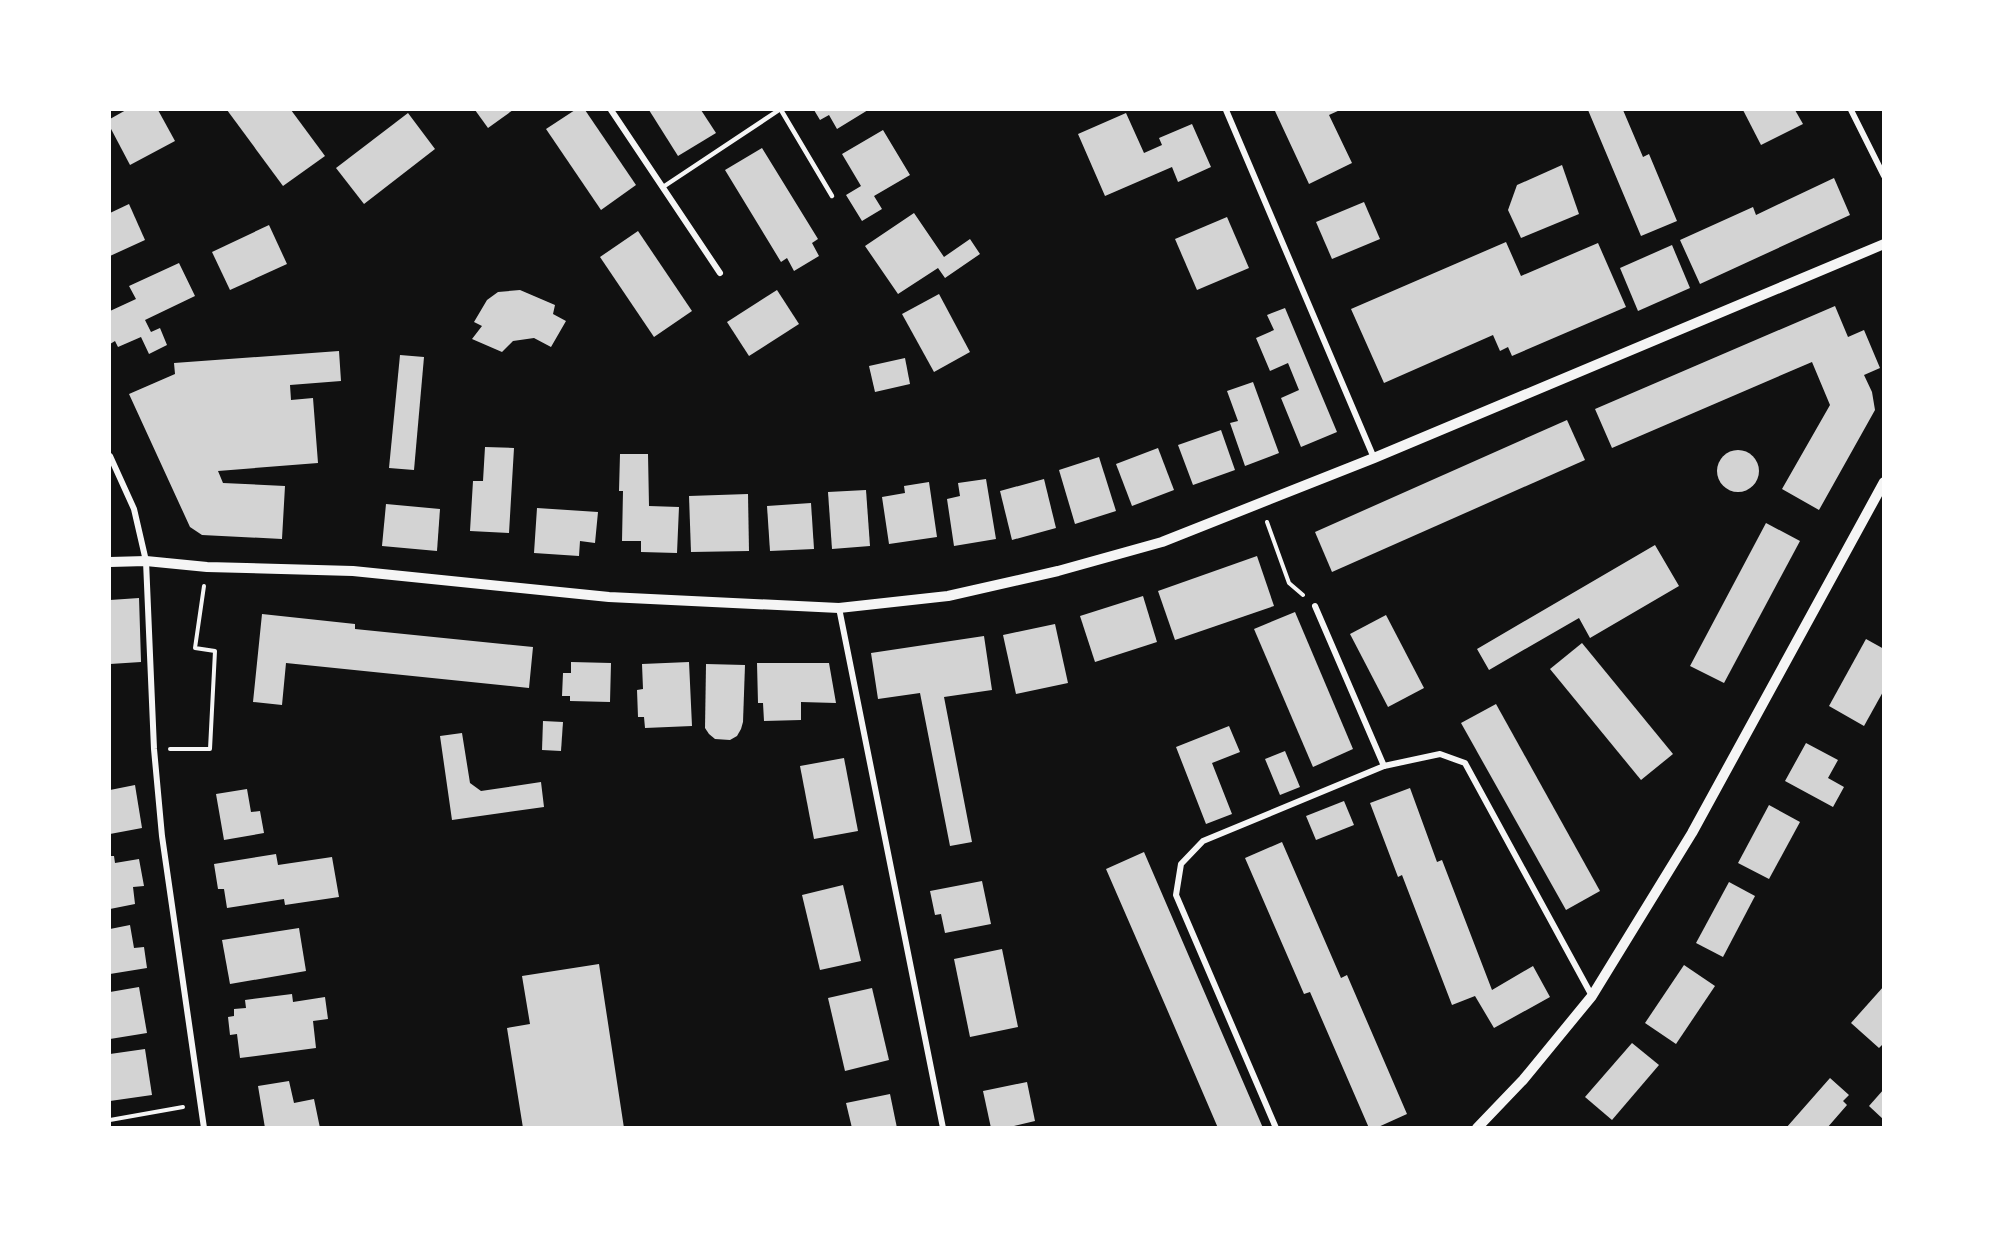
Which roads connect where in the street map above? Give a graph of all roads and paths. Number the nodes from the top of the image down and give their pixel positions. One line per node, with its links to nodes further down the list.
1 (611, 110): 6 (street)
2 (780, 110): 6 (lane); 7 (lane)
3 (1226, 110): 11 (street)
4 (1851, 110): 5 (street)
5 (1884, 176)
6 (663, 187): 9 (street)
7 (832, 196)
8 (1884, 244): 11 (street)
9 (720, 273)
10 (110, 456): 15 (street)
11 (1374, 458): 13 (street)
12 (1884, 482): 21 (street)
13 (1261, 505): 17 (path); 18 (street)
14 (110, 561): 15 (street)
15 (146, 561): 16 (street); 19 (street)
16 (207, 567): 18 (street); 19 (path)
17 (1315, 606): 20 (street)
18 (839, 608): 25 (street)
19 (154, 749): 22 (street)
20 (1384, 765): 21 (street); 26 (street)
21 (1592, 996): 27 (street)
22 (200, 1104): 23 (path); 24 (street)
23 (110, 1120)
24 (204, 1128)
25 (943, 1128)
26 (1276, 1128)
27 (1477, 1128)

